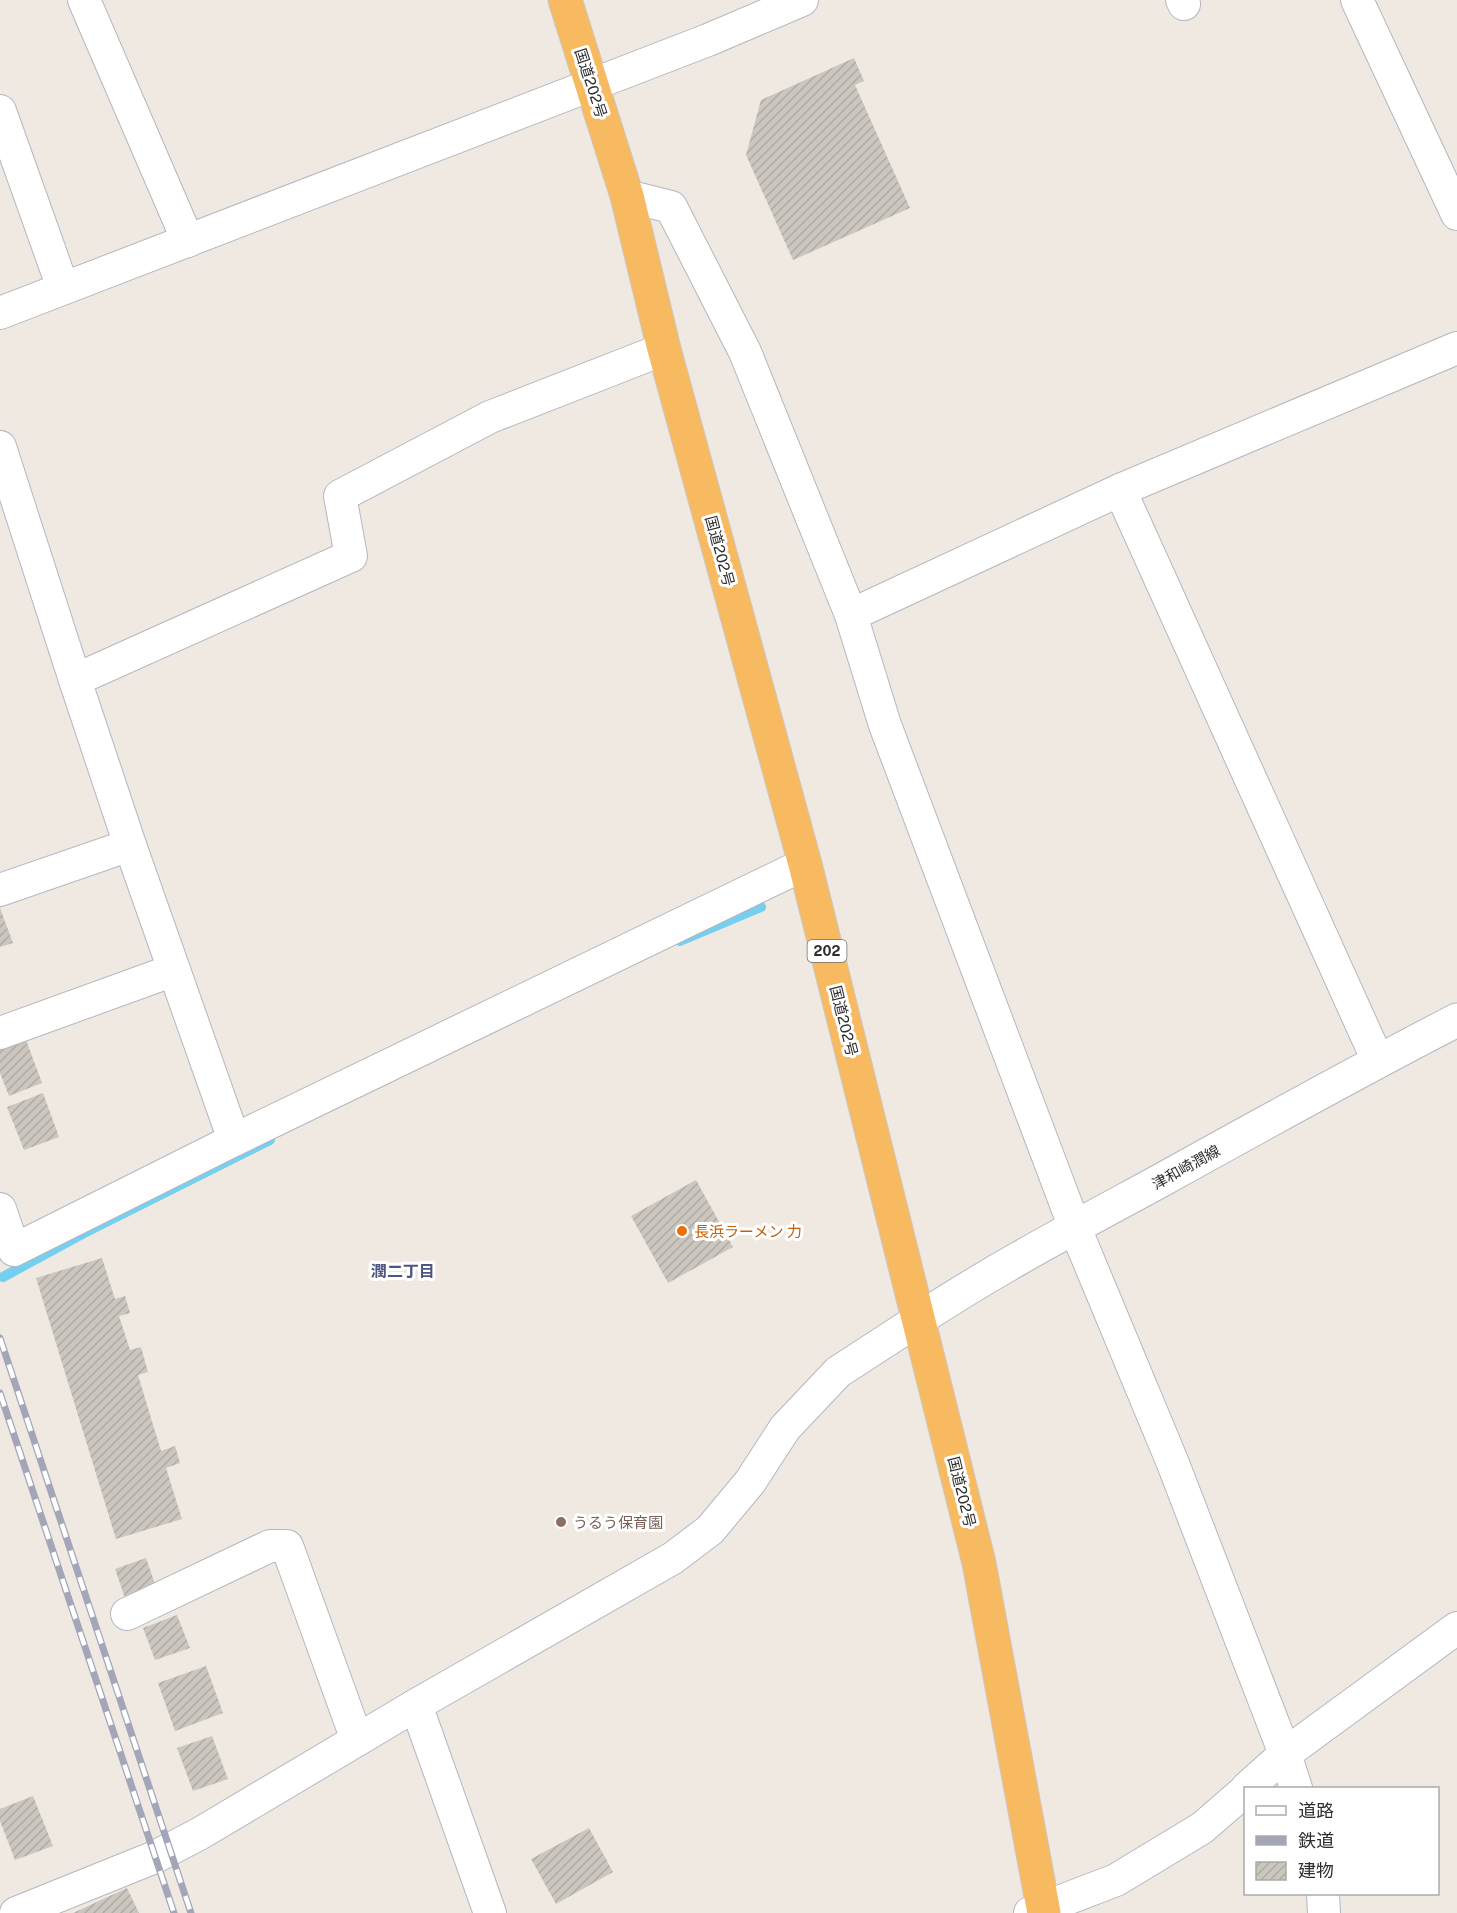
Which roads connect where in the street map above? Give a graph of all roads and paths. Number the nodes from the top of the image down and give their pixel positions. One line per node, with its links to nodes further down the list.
1 (84, 0): 9 (street)
2 (564, 0): 5 (highway, 国道202号 / 202)
3 (802, 0): 5 (street)
4 (1357, 0): 8 (street)
5 (592, 85): 7 (highway, 国道202号 / 202); 9 (street)
6 (0, 111): 10 (street)
7 (627, 196): 13 (highway, 国道202号 / 202); 16 (street)
8 (1457, 214)
9 (188, 241): 10 (street)
10 (63, 288): 11 (street)
11 (0, 313)
12 (1457, 348): 15 (street)
13 (664, 349): 17 (street); 19 (highway, 国道202号 / 202)
14 (0, 447): 17 (street)
15 (1120, 490): 16 (street); 24 (street)
16 (850, 615): 27 (street)
17 (75, 680): 18 (street)
18 (130, 844): 20 (street); 21 (street)
19 (805, 864): 25 (street); 28 (highway, 国道202号 / 202)
20 (0, 890)
21 (174, 970): 23 (street); 25 (street)
22 (1457, 1020): 24 (main road, 津和崎潤線)
23 (0, 1033)
24 (1378, 1061): 27 (main road, 津和崎潤線)
25 (234, 1140): 26 (street)
26 (0, 1209)
27 (1075, 1228): 28 (main road, 津和崎潤線); 33 (street)
28 (918, 1320): 31 (street); 38 (highway, 国道202号 / 202)
29 (127, 1614): 32 (street)
30 (1457, 1628): 33 (street)
31 (416, 1705): 32 (street); 40 (street)
32 (357, 1740): 39 (street)
33 (1285, 1754): 34 (street); 35 (street)
34 (1248, 1787)
35 (1296, 1787)
36 (1244, 1791): 38 (street)
37 (1323, 1895): 41 (street)
38 (1039, 1911)
39 (16, 1913)
40 (490, 1913)
41 (1324, 1913)

